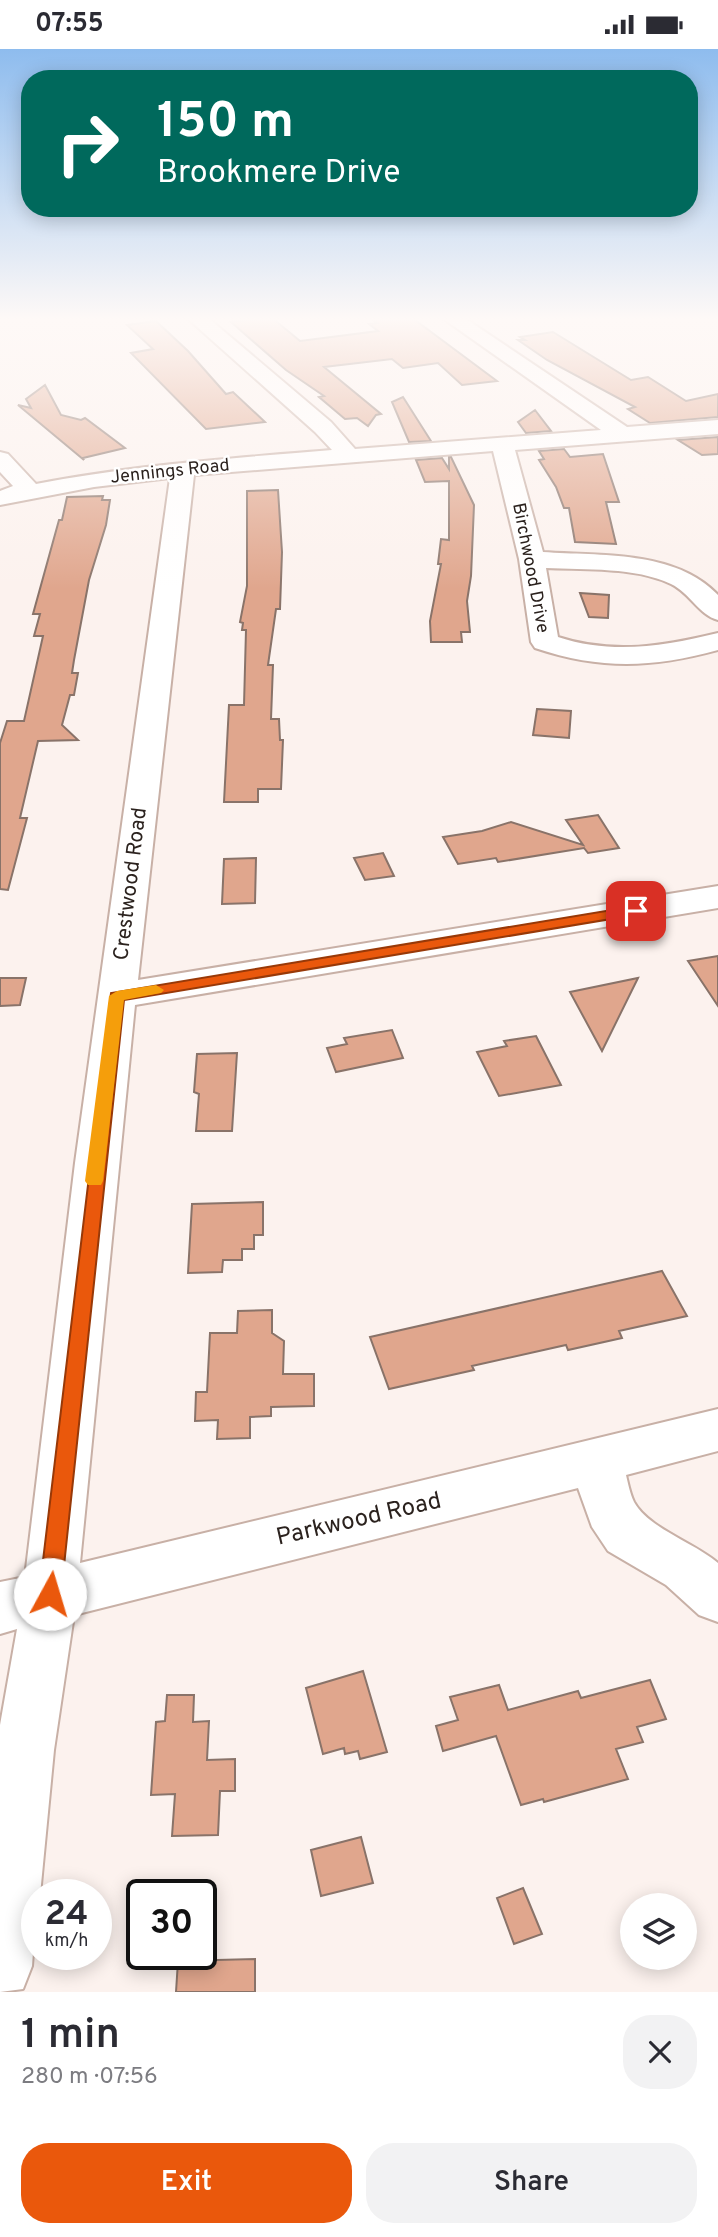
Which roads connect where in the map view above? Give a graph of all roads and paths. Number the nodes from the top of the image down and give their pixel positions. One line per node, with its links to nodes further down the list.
1 (300, 408): 6 (street)
2 (582, 408): 4 (street)
3 (718, 428): 4 (street, Jennings Road)
4 (622, 435): 5 (street, Jennings Road)
5 (502, 444): 6 (street, Jennings Road); 11 (street, Birchwood Drive)
6 (350, 457): 8 (street, Jennings Road)
7 (0, 459): 9 (street)
8 (183, 469): 9 (street, Jennings Road); 15 (street, Crestwood Road)
9 (25, 492): 10 (street, Jennings Road)
10 (0, 498)
11 (532, 558): 12 (street); 13 (street, Birchwood Drive)
12 (718, 612)
13 (718, 641)
14 (718, 897): 15 (street)
15 (117, 996): 18 (street, Crestwood Road)
16 (718, 1430): 17 (street, Parkwood Road)
17 (597, 1461): 18 (street, Parkwood Road); 19 (street)
18 (50, 1594): 20 (street, Parkwood Road); 21 (street, Crestwood Road)
19 (718, 1597)
20 (0, 1608)
21 (0, 1966)

